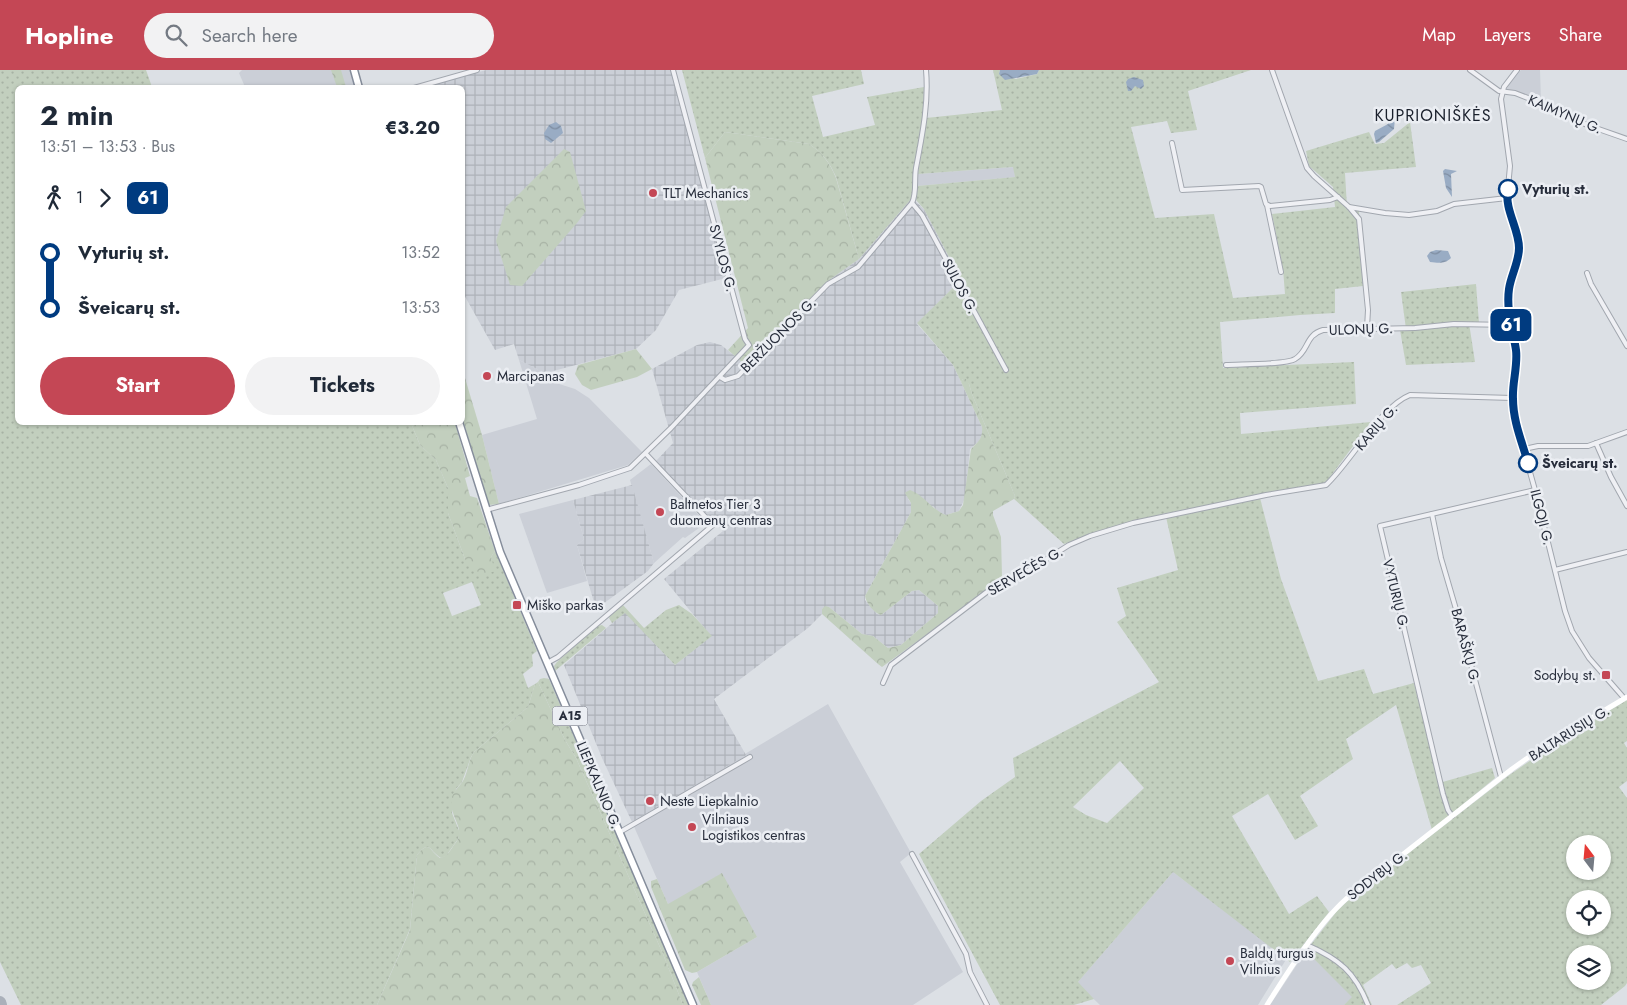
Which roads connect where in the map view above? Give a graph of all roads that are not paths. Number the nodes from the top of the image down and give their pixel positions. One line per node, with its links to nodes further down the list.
1 (354, 70): 8 (highway)
2 (477, 70): 9 (street)
3 (674, 70): 29 (street, SVYLOS G.)
4 (926, 70): 15 (street)
5 (1272, 70): 13 (street)
6 (1470, 70): 10 (street)
7 (1517, 70): 10 (street)
8 (358, 85)
9 (424, 85)
10 (1502, 92): 11 (street, KAIMYNŲ G.); 14 (street, ILGOJI G.)
11 (1627, 139)
12 (1172, 143): 16 (street)
13 (1338, 197): 16 (street); 17 (street)
14 (1507, 198): 18 (street); 22 (street, ILGOJI G.)
15 (912, 203): 28 (street, SULOS G.); 29 (street, BERŽUONOS G.)
16 (1267, 205): 20 (street)
17 (1349, 207): 18 (street); 19 (street)
18 (1369, 210): 19 (street)
19 (1358, 220): 23 (street)
20 (1281, 272)
21 (1588, 273): 25 (street)
22 (1511, 325): 23 (street, ULONŲ G.); 30 (street, ILGOJI G.)
23 (1367, 328): 27 (street, ULONŲ G.)
24 (1627, 335): 25 (street)
25 (1622, 338): 26 (street)
26 (1627, 346)
27 (1226, 365)
28 (1006, 370)
29 (720, 377): 35 (street)
30 (1512, 398): 34 (street, ILGOJI G.); 37 (street, KARIŲ G.)
31 (460, 425): 39 (highway, LIEPKALNIO G. / A15)
32 (1627, 432): 33 (street)
33 (1596, 443): 34 (street); 38 (street)
34 (1524, 449): 36 (street, ILGOJI G.)
35 (646, 454): 39 (street); 43 (street)
36 (1535, 490): 40 (street, VYTURIŲ G.); 42 (street, ILGOJI G.)
37 (1255, 498): 44 (street, SERVEČĖS G.)
38 (1627, 506)
39 (486, 510): 43 (highway, LIEPKALNIO G. / A15)
40 (1432, 514): 48 (street, BARAŠKŲ G.); 49 (street, VYTURIŲ G.)
41 (1627, 552): 42 (street)
42 (1555, 570): 45 (street, ILGOJI G.)
43 (547, 663): 50 (highway, LIEPKALNIO G. / A15)
44 (883, 683)
45 (1625, 698): 47 (main road, BALTARUSIŲ G.)
46 (750, 757): 50 (street)
47 (1512, 769): 48 (main road, SODYBŲ G.)
48 (1501, 777): 49 (main road, SODYBŲ G.)
49 (1452, 816): 52 (main road, SODYBŲ G.)
50 (620, 832): 53 (highway, LIEPKALNIO G. / A15)
51 (912, 854): 54 (street)
52 (1308, 945): 55 (main road, SODYBŲ G.); 56 (street)
53 (693, 1005)
54 (987, 1005)
55 (1267, 1005)
56 (1368, 1005)

